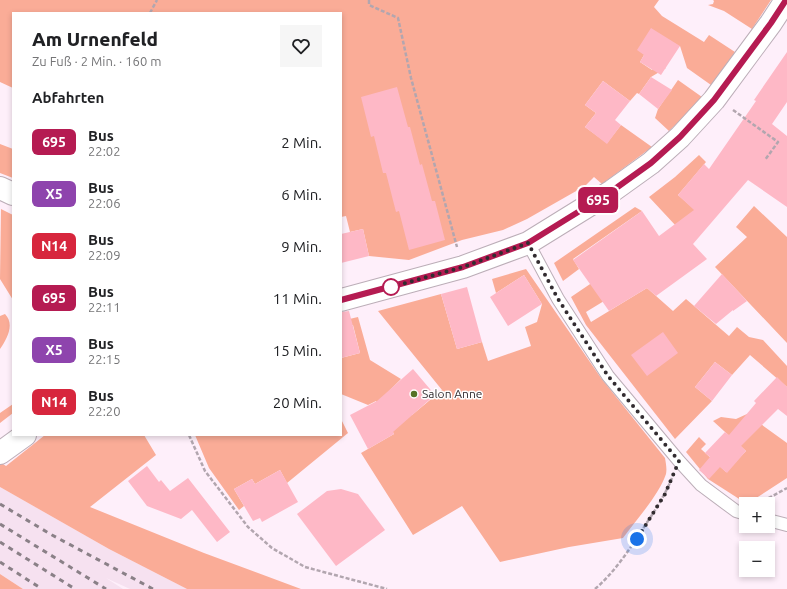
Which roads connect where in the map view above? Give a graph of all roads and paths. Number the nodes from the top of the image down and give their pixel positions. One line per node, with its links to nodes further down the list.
1 (158, 0): 4 (path)
2 (368, 0): 10 (path)
3 (786, 0): 5 (street)
4 (151, 12)
5 (716, 99): 6 (path); 9 (street)
6 (765, 160)
7 (0, 188): 8 (street)
8 (12, 194)
9 (528, 243): 11 (street); 15 (lane)
10 (458, 252)
11 (342, 300)
12 (24, 436): 14 (street)
13 (189, 436): 21 (path)
14 (0, 453)
15 (679, 461): 18 (lane); 22 (path)
16 (787, 488): 17 (path)
17 (771, 497)
18 (739, 512)
19 (775, 522): 20 (lane)
20 (787, 525)
21 (387, 589)
22 (595, 589)

